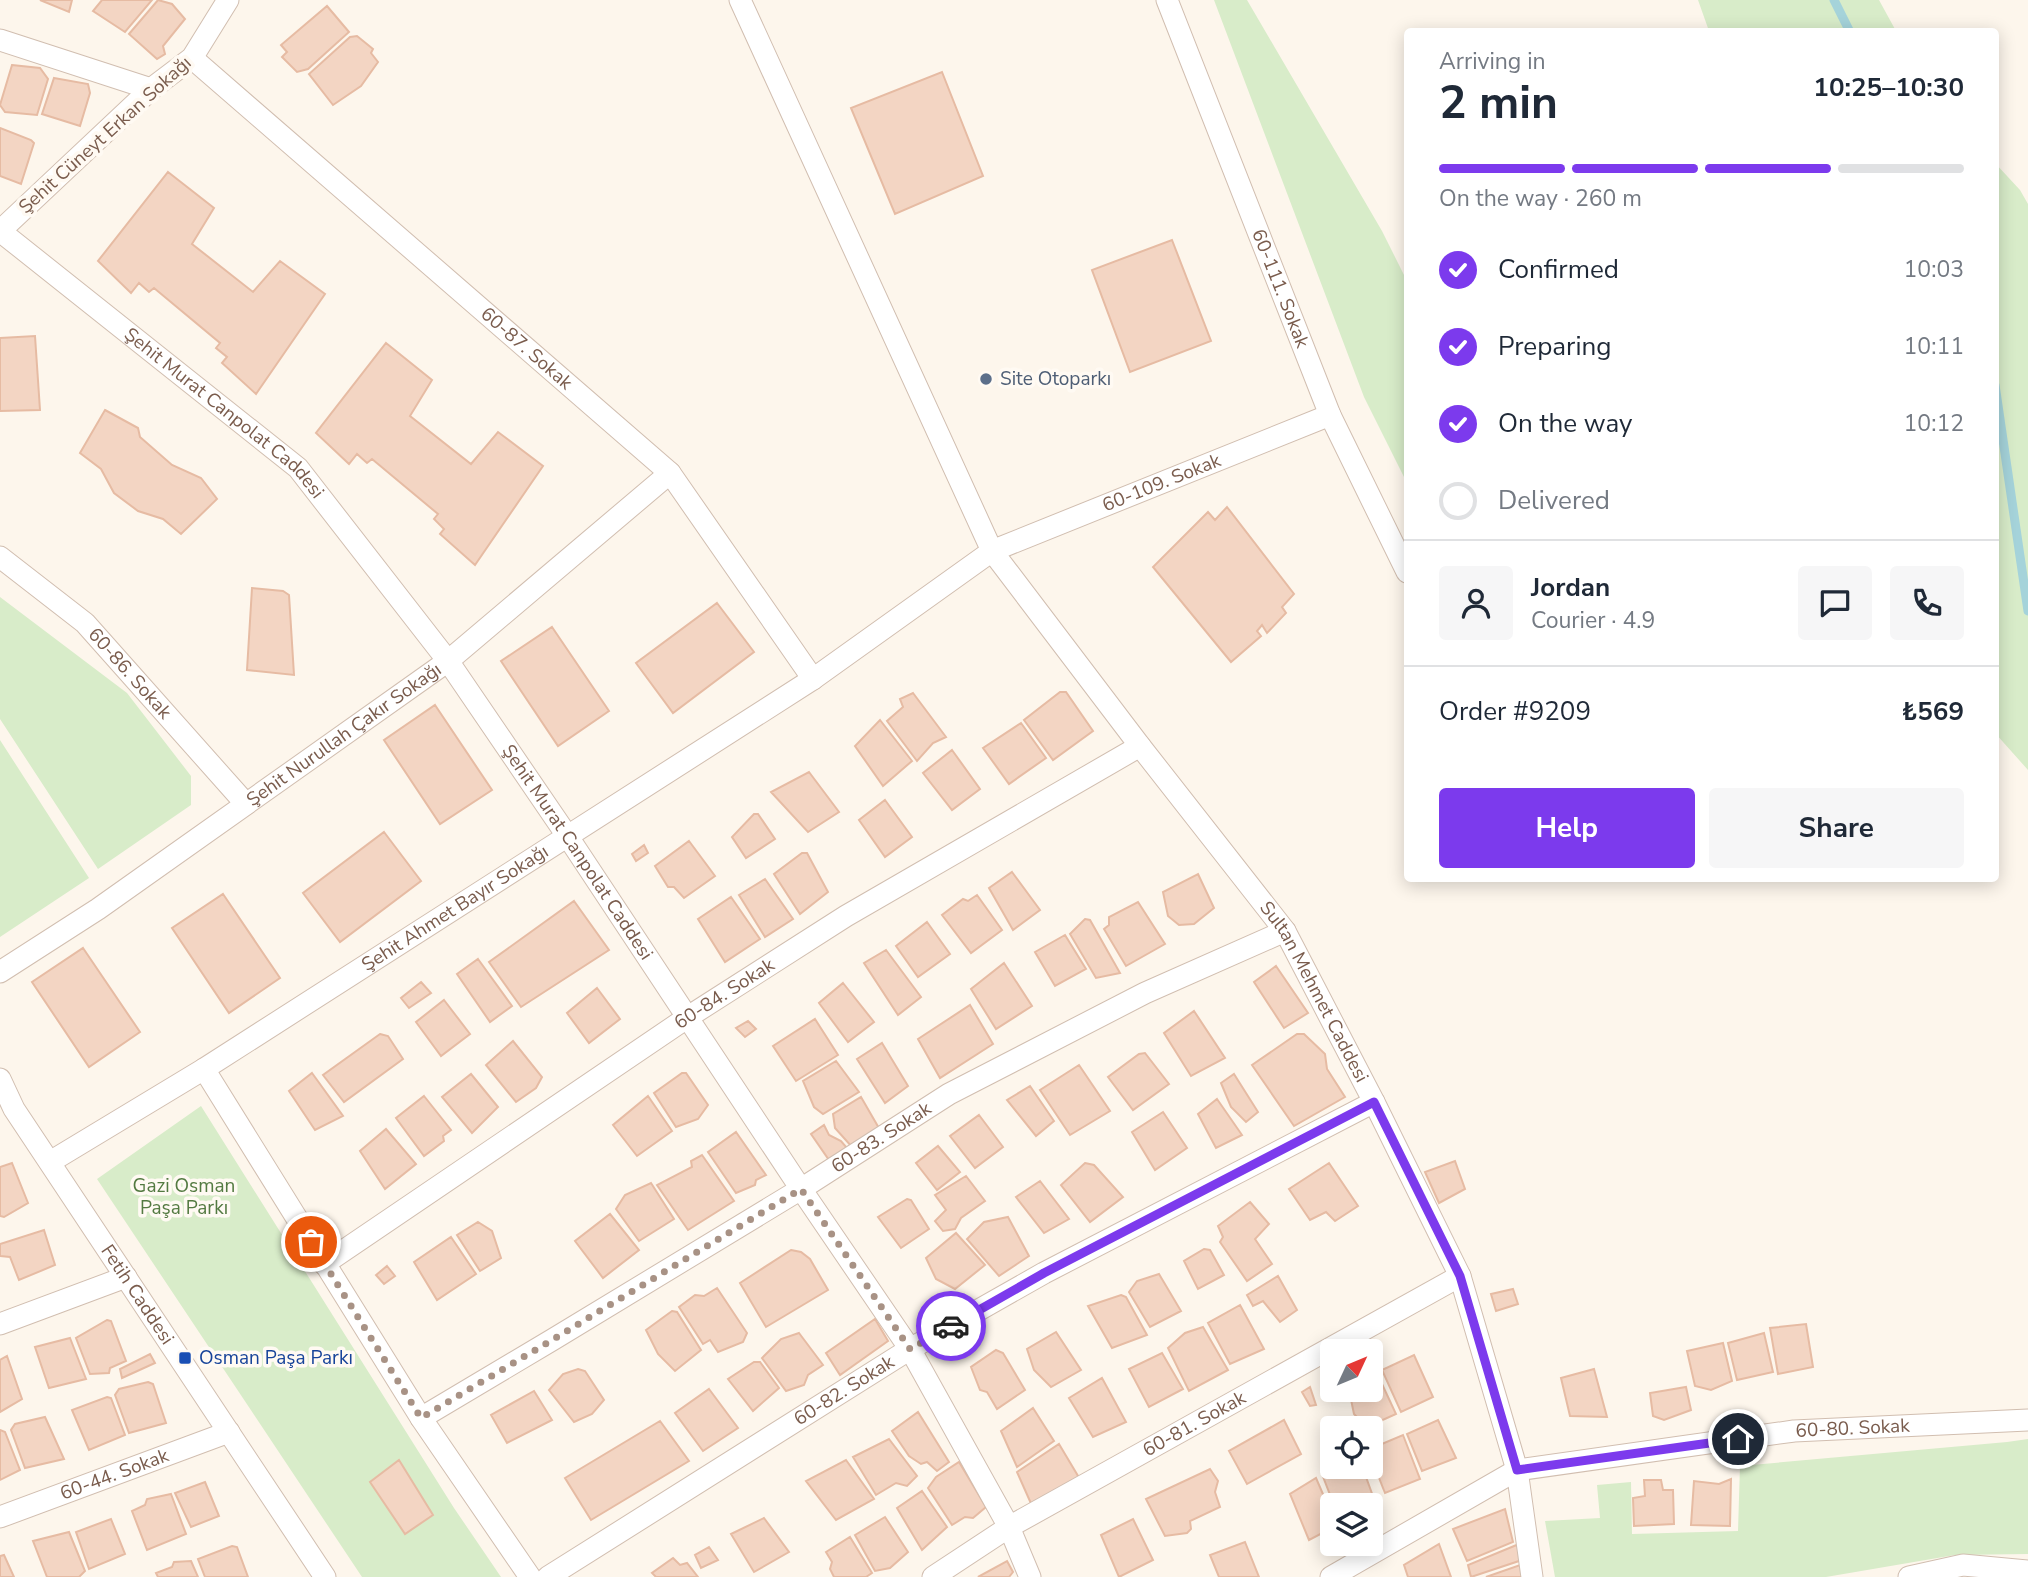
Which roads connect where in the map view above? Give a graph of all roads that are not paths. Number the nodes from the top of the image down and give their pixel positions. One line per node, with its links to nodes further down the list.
1 (228, 0): 5 (street, Şehit Cüneyt Erkan Sokağı)
2 (740, 0): 10 (street, Sultan Mehmet Caddesi)
3 (1167, 0): 8 (street, 60-111. Sokak)
4 (0, 40): 6 (street)
5 (192, 58): 6 (street, Şehit Cüneyt Erkan Sokağı); 9 (street, 60-87. Sokak)
6 (151, 89): 7 (street, Şehit Cüneyt Erkan Sokağı)
7 (0, 231): 13 (street, Şehit Murat Canpolat Caddesi)
8 (1329, 415): 10 (street, 60-109. Sokak); 12 (street, 60-111. Sokak)
9 (670, 473): 13 (street, Şehit Nurullah Çakır Sokağı); 14 (street, 60-87. Sokak)
10 (992, 551): 14 (street, Şehit Ahmet Bayır Sokağı); 15 (street, Sultan Mehmet Caddesi)
11 (0, 557): 16 (street, 60-86. Sokak)
12 (1404, 566)
13 (448, 661): 16 (street, Şehit Nurullah Çakır Sokağı); 17 (street, Şehit Murat Canpolat Caddesi)
14 (813, 679): 17 (street, Şehit Ahmet Bayır Sokağı)
15 (1140, 746): 18 (street, Sultan Mehmet Caddesi); 20 (street, 60-84. Sokak)
16 (246, 804): 19 (street, Şehit Nurullah Çakır Sokağı)
17 (568, 837): 20 (street, Şehit Murat Canpolat Caddesi); 21 (street, Şehit Ahmet Bayır Sokağı)
18 (1285, 931): 23 (street, Sultan Mehmet Caddesi); 26 (street, 60-83. Sokak)
19 (0, 972)
20 (688, 1017): 26 (street, Şehit Murat Canpolat Caddesi); 27 (street, 60-84. Sokak)
21 (204, 1069): 25 (street, Şehit Ahmet Bayır Sokağı); 27 (street)
22 (0, 1079): 24 (street, Fetih Caddesi)
23 (1374, 1102): 28 (street, Sultan Mehmet Caddesi); 31 (street, 60-82. Sokak)
24 (7, 1111): 25 (street, Fetih Caddesi)
25 (50, 1162): 29 (street, Fetih Caddesi)
26 (801, 1189): 31 (street, Şehit Murat Canpolat Caddesi); 32 (street, 60-83. Sokak)
27 (324, 1264): 32 (street)
28 (1460, 1276): 35 (street, Sultan Mehmet Caddesi); 37 (street, 60-81. Sokak)
29 (126, 1277): 30 (street); 34 (street, Fetih Caddesi)
30 (0, 1324)
31 (910, 1349): 37 (street, Şehit Murat Canpolat Caddesi); 42 (street, 60-82. Sokak)
32 (421, 1418): 41 (street)
33 (2028, 1420): 35 (street, 60-80. Sokak)
34 (229, 1432): 36 (street, 60-44. Sokak); 40 (street, Fetih Caddesi)
35 (1517, 1470): 45 (street, 60-80. Sokak); 46 (street, Sultan Mehmet Caddesi)
36 (0, 1517)
37 (1009, 1527): 43 (street, 60-81. Sokak); 44 (street, Şehit Murat Canpolat Caddesi)
38 (1963, 1571): 39 (street); 47 (street)
39 (2028, 1571)
40 (325, 1577)
41 (530, 1577)
42 (548, 1577)
43 (933, 1577)
44 (1030, 1577)
45 (1331, 1577)
46 (1532, 1577)
47 (1909, 1577)

